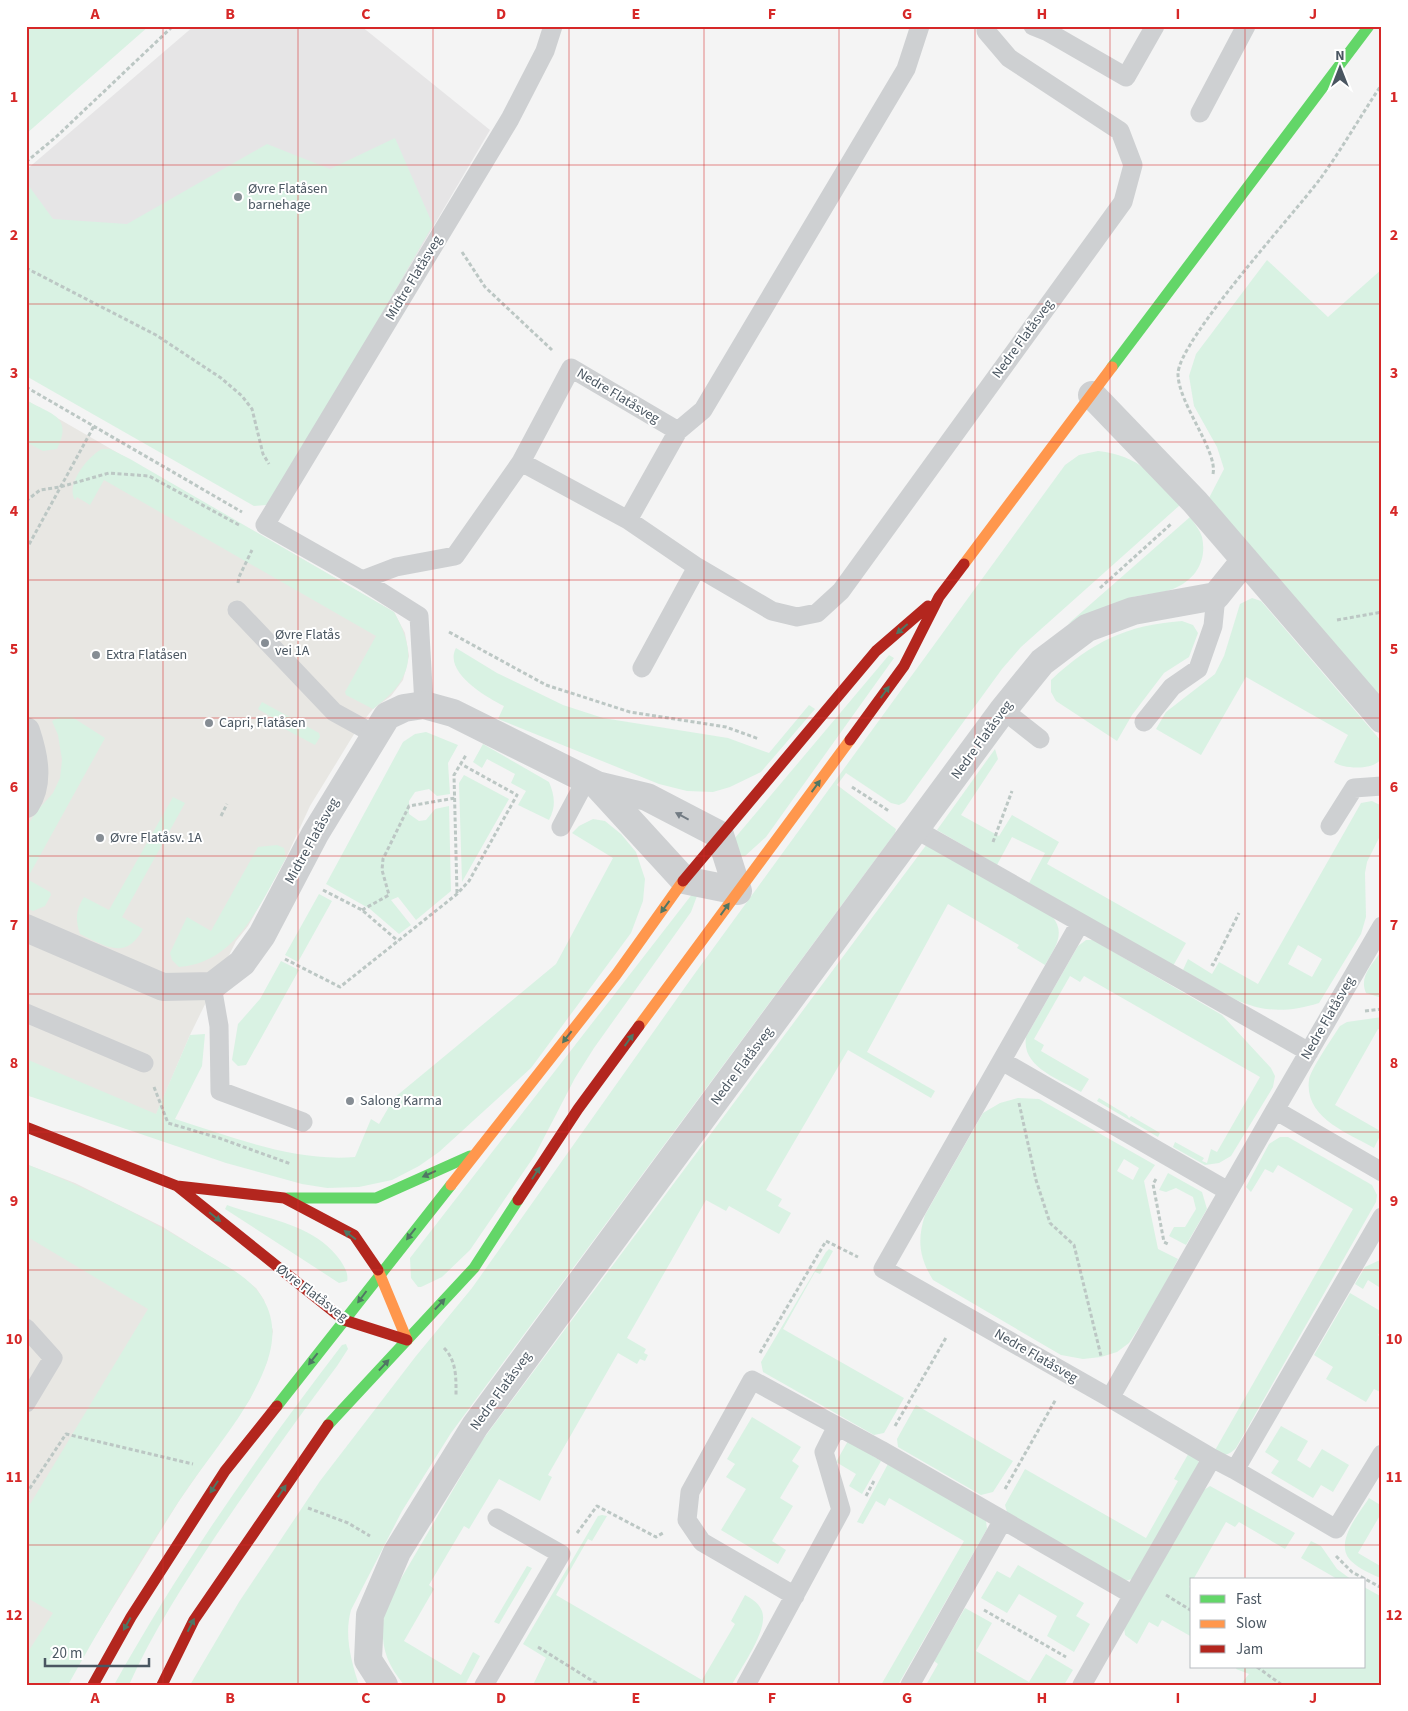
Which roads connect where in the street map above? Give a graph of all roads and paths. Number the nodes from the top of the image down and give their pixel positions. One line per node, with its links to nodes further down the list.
1 (173, 26): 11 (path)
2 (553, 26): 12 (lane, Midtre Flatåsveg)
3 (920, 26): 18 (lane)
4 (986, 26): 28 (lane, Nedre Flatåsveg)
5 (1155, 26): 8 (lane)
6 (1246, 26): 10 (lane)
7 (1369, 26): 16 (street)
8 (1044, 28)
9 (1382, 84): 23 (path)
10 (1200, 113)
11 (26, 162)
12 (446, 226): 14 (path); 20 (lane, Midtre Flatåsveg)
13 (26, 268): 20 (path)
14 (571, 368): 18 (lane, Nedre Flatåsveg); 19 (lane, Nedre Flatåsveg)
15 (26, 387): 17 (path)
16 (1092, 395): 23 (street); 32 (street)
17 (94, 426): 21 (path); 25 (path)
18 (678, 431): 24 (lane)
19 (521, 462): 24 (lane, Nedre Flatåsveg); 29 (lane, Nedre Flatåsveg)
20 (291, 482): 25 (lane, Midtre Flatåsveg)
21 (60, 487): 22 (path); 25 (path); 26 (path)
22 (26, 501)
23 (1195, 502): 27 (street); 30 (path)
24 (628, 520): 28 (lane, Nedre Flatåsveg)
25 (265, 525): 29 (lane); 33 (path)
26 (26, 550)
27 (1245, 560): 31 (street); 36 (street)
28 (697, 567): 37 (lane)
29 (362, 580): 35 (lane)
30 (1095, 592)
31 (1216, 596): 39 (street, Nedre Flatåsveg); 41 (lane)
32 (939, 597): 59 (street, one-way to 59); 63 (street, one-way to 32)
33 (237, 610): 43 (lane)
34 (1382, 612): 36 (path)
35 (420, 616): 38 (lane); 45 (path)
36 (1308, 634): 40 (street)
37 (642, 668)
38 (424, 705): 43 (street, Midtre Flatåsveg); 48 (street, Midtre Flatåsveg)
39 (1003, 710): 44 (lane); 58 (street, Nedre Flatåsveg)
40 (1382, 719)
41 (1144, 722)
42 (26, 731): 53 (street)
43 (374, 734): 73 (street, Midtre Flatåsveg)
44 (1040, 739)
45 (768, 742)
46 (468, 752): 47 (path)
47 (461, 764): 52 (path); 64 (path)
48 (592, 783): 57 (lane); 59 (street, Midtre Flatåsveg, one-way to 48); 61 (street, Midtre Flatåsveg)
49 (848, 784): 58 (path)
50 (1382, 786): 56 (lane)
51 (1012, 791): 60 (path)
52 (455, 798): 64 (path); 65 (path)
53 (26, 804)
54 (228, 804): 55 (path)
55 (221, 816)
56 (1330, 826)
57 (562, 827)
58 (917, 830): 60 (lane); 120 (street, Nedre Flatåsveg)
59 (720, 836): 61 (street); 63 (street)
60 (984, 868): 67 (lane)
61 (684, 880): 63 (street); 81 (street, one-way to 81)
62 (315, 886): 65 (path)
63 (738, 891): 94 (street, one-way to 63)
64 (457, 894): 70 (path)
65 (362, 910): 70 (path)
66 (1239, 913): 72 (path)
67 (1080, 923): 75 (lane); 76 (lane)
68 (1382, 926): 75 (lane, Nedre Flatåsveg)
69 (26, 928): 73 (street)
70 (398, 941): 71 (path)
71 (287, 960)
72 (1213, 964)
73 (212, 986): 79 (lane)
74 (26, 1013): 77 (lane)
75 (1309, 1052): 78 (lane, Nedre Flatåsveg)
76 (1002, 1061): 82 (lane); 89 (lane); 97 (path)
77 (144, 1063)
78 (1275, 1110): 83 (lane); 85 (lane, Nedre Flatåsveg)
79 (303, 1122)
80 (26, 1127): 84 (street, Øvre Flatåsveg)
81 (474, 1155): 86 (street, one-way to 86); 90 (street, one-way to 90)
82 (1169, 1158): 85 (lane); 88 (path)
83 (1382, 1172)
84 (177, 1186): 86 (street, Øvre Flatåsveg); 92 (street, Øvre Flatåsveg, one-way to 92)
85 (1228, 1191): 88 (lane, Nedre Flatåsveg)
86 (284, 1198): 90 (street, Øvre Flatåsveg, one-way to 86)
87 (1382, 1217): 103 (lane)
88 (1191, 1256): 97 (lane, Nedre Flatåsveg)
89 (883, 1269): 91 (lane, Nedre Flatåsveg); 96 (path)
90 (380, 1273): 92 (street, one-way to 92); 94 (street, Øvre Flatåsveg)
91 (960, 1313): 95 (lane, Nedre Flatåsveg); 100 (path)
92 (344, 1320): 94 (street, Øvre Flatåsveg); 118 (street, one-way to 118)
93 (26, 1328): 98 (lane)
94 (407, 1340): 119 (street, one-way to 94)
95 (1070, 1376): 97 (lane, Nedre Flatåsveg); 104 (path)
96 (752, 1380): 99 (lane); 106 (lane)
97 (1110, 1398): 102 (lane, Nedre Flatåsveg)
98 (26, 1403)
99 (837, 1426): 100 (lane); 113 (lane)
100 (881, 1450): 104 (lane)
101 (1382, 1454): 107 (lane)
102 (1212, 1458): 103 (lane, Nedre Flatåsveg); 112 (lane)
103 (1235, 1470): 107 (lane, Nedre Flatåsveg)
104 (997, 1517): 112 (lane); 114 (lane)
105 (497, 1518): 108 (lane)
106 (688, 1520): 108 (path); 113 (lane)
107 (1336, 1529): 109 (path)
108 (562, 1554): 115 (lane)
109 (1363, 1578)
110 (1366, 1579): 111 (path)
111 (1382, 1588)
112 (1133, 1595): 117 (lane)
113 (795, 1596): 123 (lane)
114 (960, 1596): 117 (path); 124 (lane)
115 (515, 1633): 121 (lane); 122 (path)
116 (1257, 1668): 125 (path)
117 (1086, 1678)
118 (93, 1685)
119 (162, 1685)
120 (384, 1685)
121 (484, 1685)
122 (599, 1685)
123 (746, 1685)
124 (910, 1685)
125 (1282, 1685)

